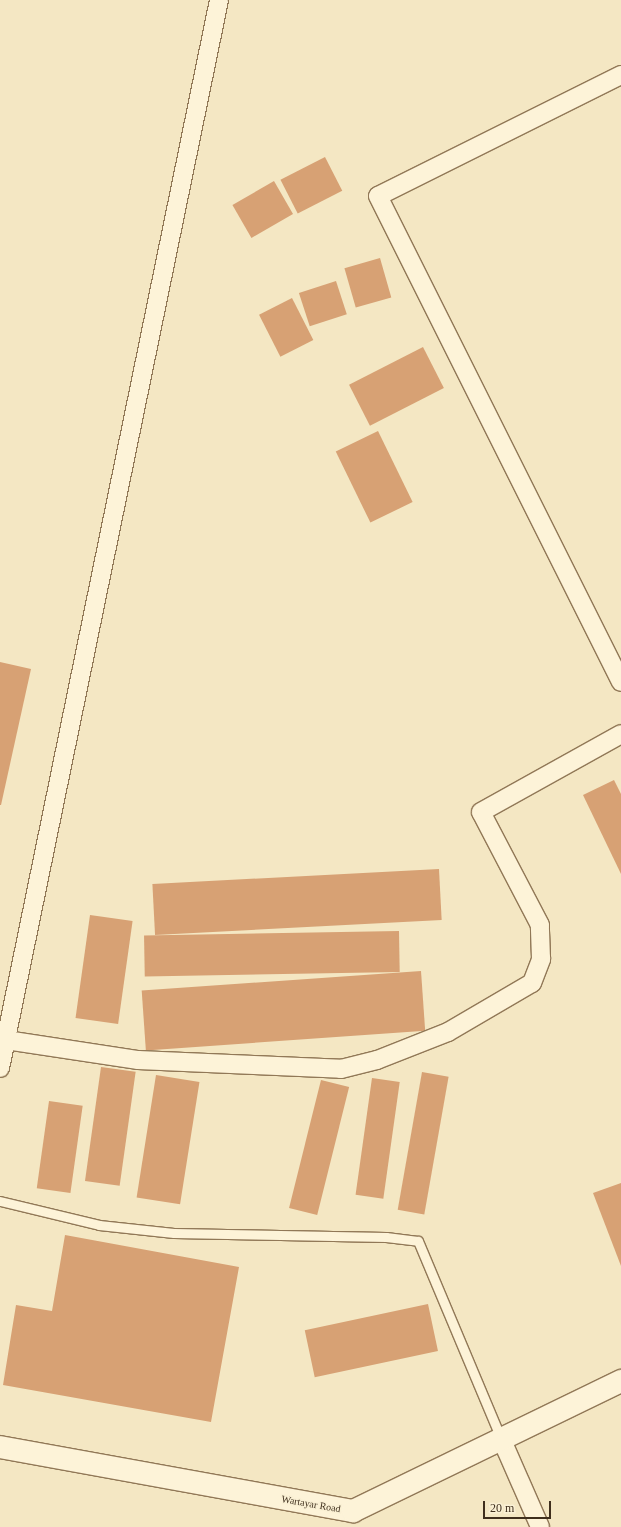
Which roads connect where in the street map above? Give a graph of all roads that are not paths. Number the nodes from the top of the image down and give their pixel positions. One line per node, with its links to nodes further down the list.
1 (219, 0): 5 (street)
2 (621, 75): 3 (street)
3 (621, 682)
4 (621, 734): 5 (street)
5 (6, 1040): 6 (street)
6 (0, 1068)
7 (0, 1201): 9 (lane)
8 (621, 1381): 9 (street, Wartayar Road)
9 (501, 1438): 10 (street, Wartayar Road); 11 (street)
10 (0, 1447)
11 (540, 1527)

